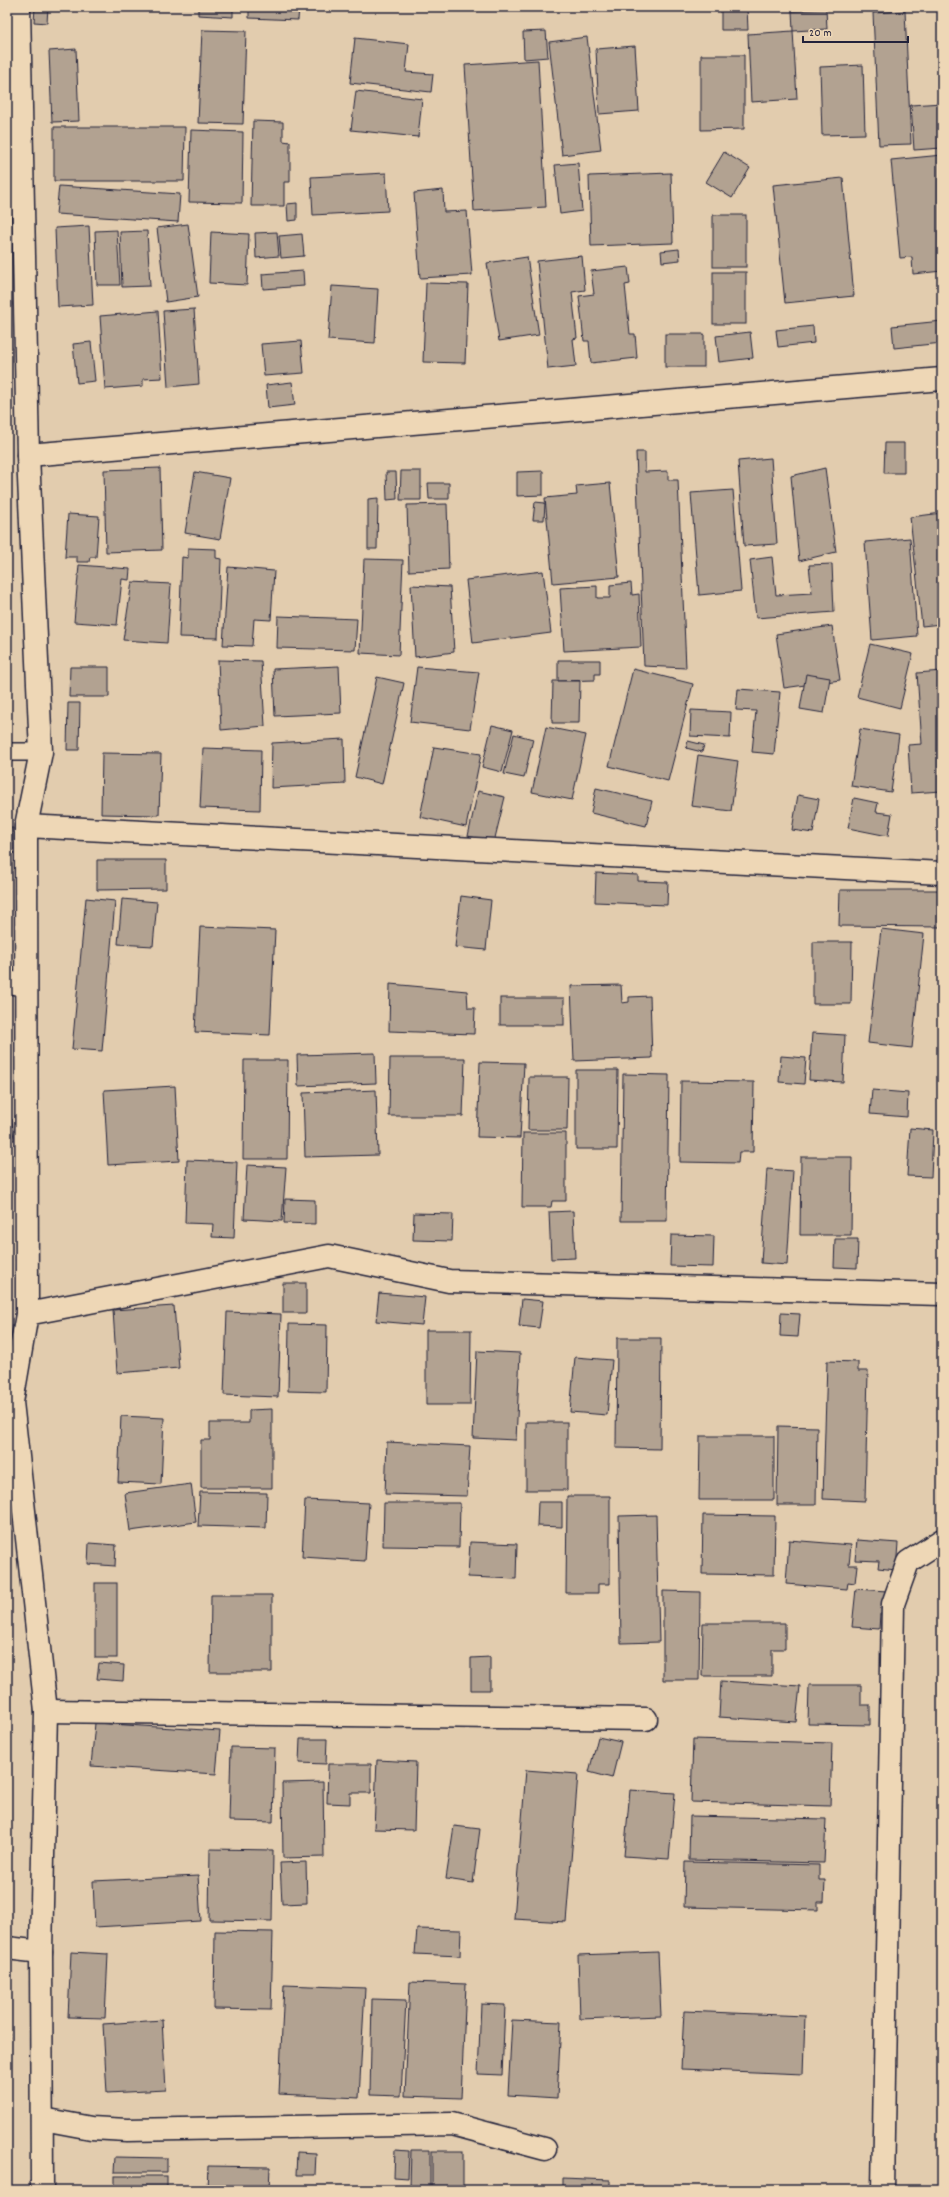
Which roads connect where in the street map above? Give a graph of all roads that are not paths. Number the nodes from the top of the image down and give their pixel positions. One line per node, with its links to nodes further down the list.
1 (19, 7): 3 (street)
2 (942, 379): 3 (street)
3 (28, 455): 5 (street)
4 (7, 752): 5 (lane)
5 (41, 752): 6 (street)
6 (26, 826): 7 (street); 8 (street)
7 (942, 873)
8 (16, 983): 10 (street)
9 (942, 1294): 10 (street)
10 (27, 1314): 11 (street)
11 (9, 1401): 13 (street)
12 (942, 1540): 20 (street)
13 (46, 1711): 14 (street); 16 (street)
14 (646, 1719)
15 (7, 1948): 16 (street)
16 (41, 1952): 17 (street)
17 (43, 2118): 18 (street); 19 (street)
18 (545, 2149)
19 (42, 2190)
20 (883, 2190)

